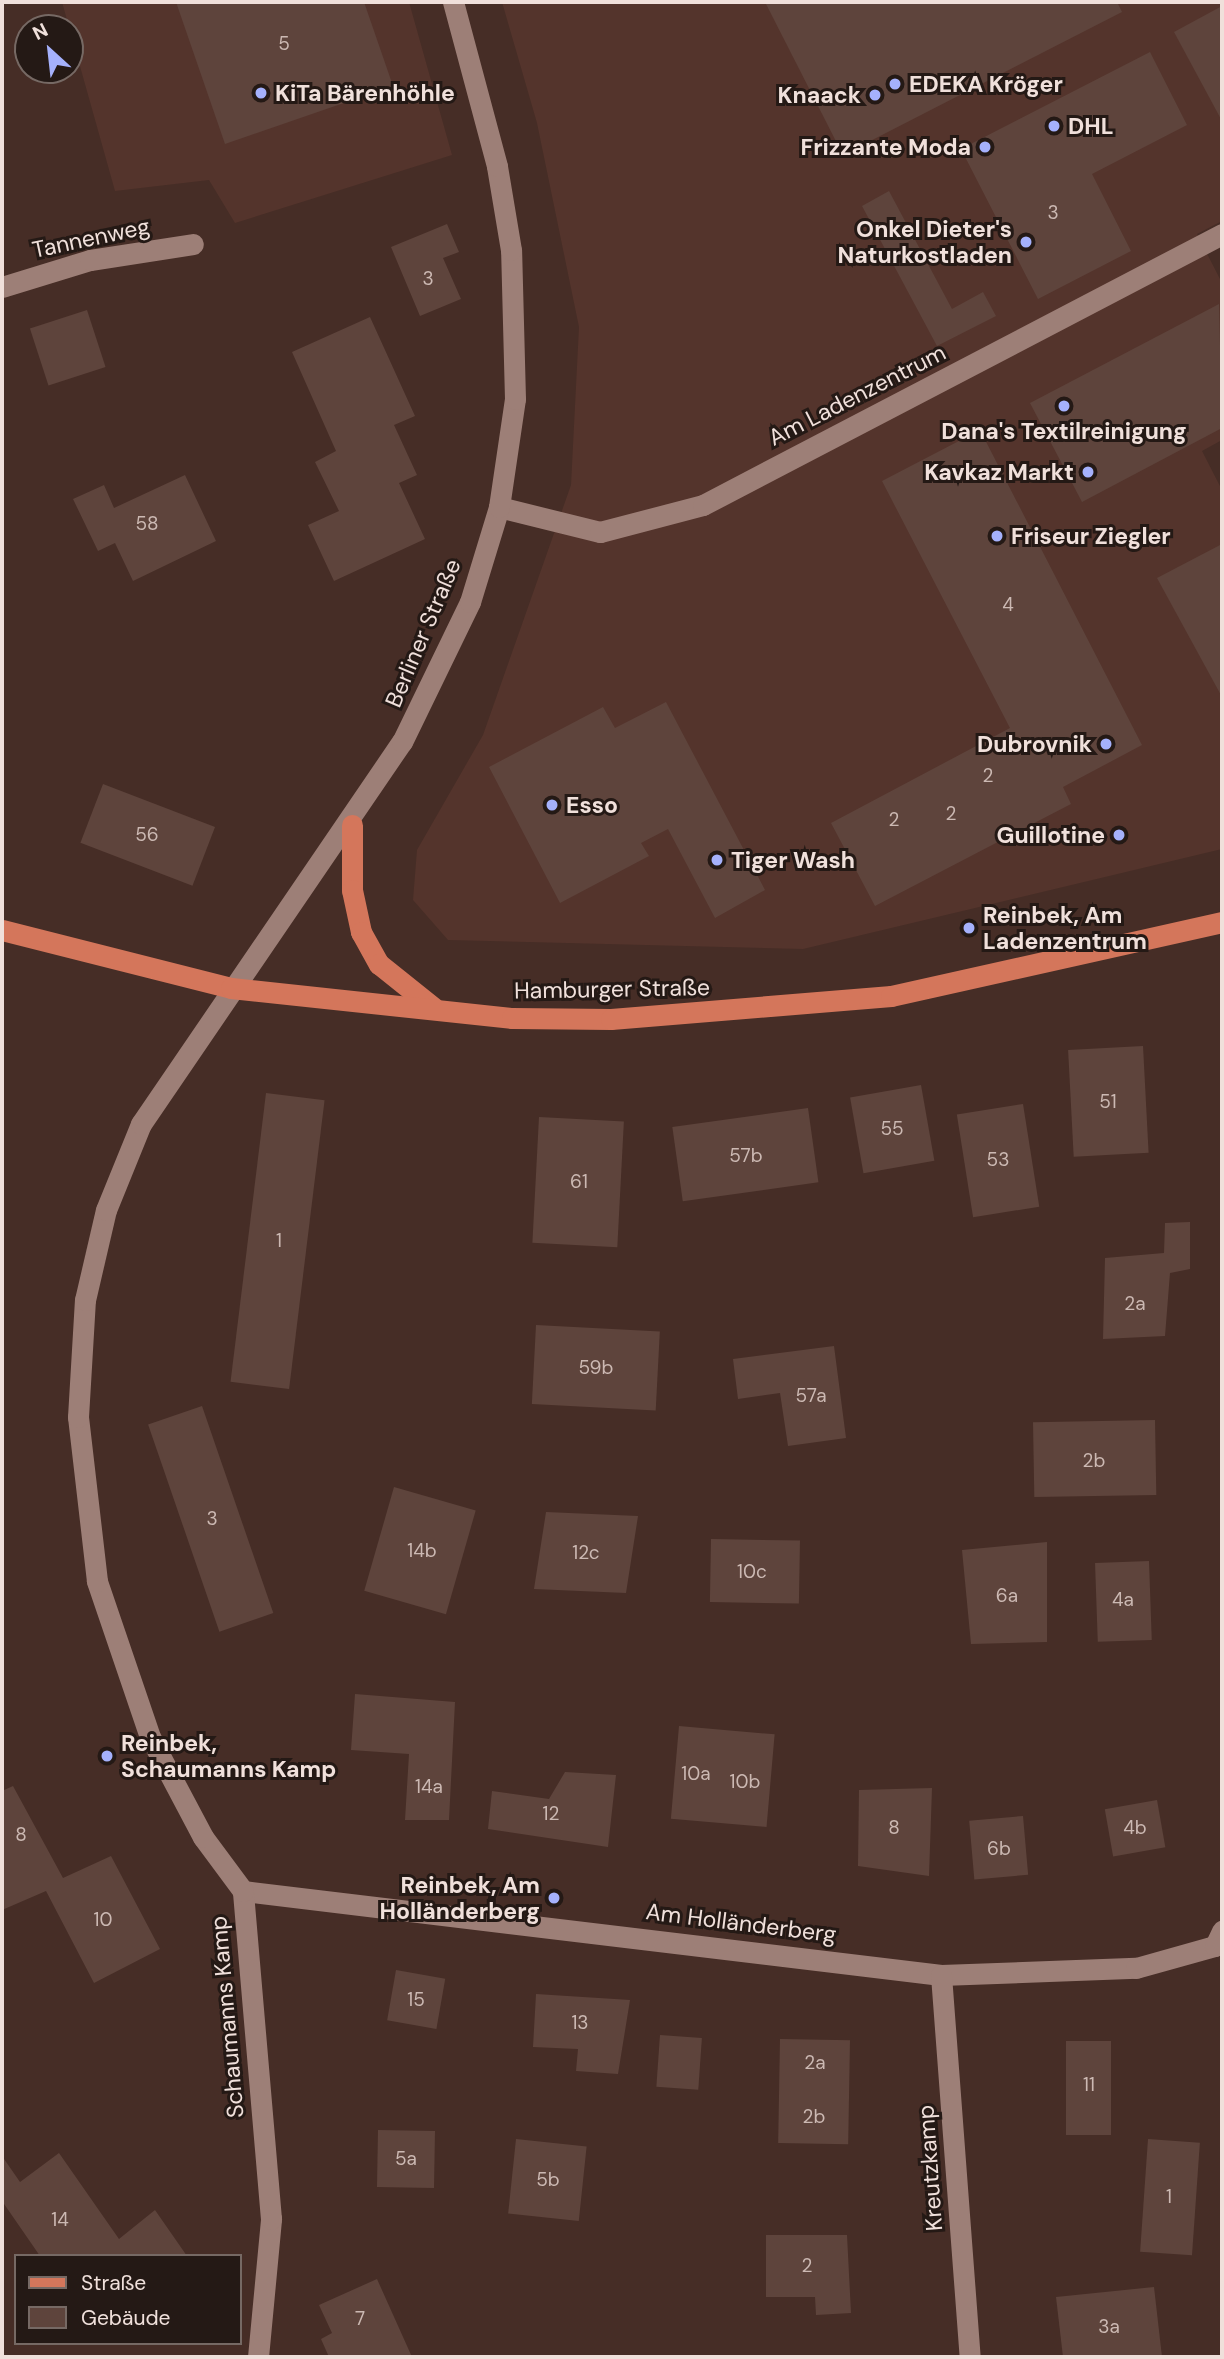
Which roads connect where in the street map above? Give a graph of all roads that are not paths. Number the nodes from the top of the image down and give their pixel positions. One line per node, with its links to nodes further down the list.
1 (453, 2): 5 (street, Berliner Straße)
2 (1222, 234): 5 (street, Am Ladenzentrum)
3 (193, 244): 4 (street, Tannenweg)
4 (2, 286)
5 (499, 508): 6 (street, Berliner Straße)
6 (352, 824): 9 (street, Berliner Straße); 10 (main road)
7 (1222, 922): 10 (main road, Hamburger Straße)
8 (2, 930): 9 (main road, Hamburger Straße)
9 (231, 988): 10 (main road, Hamburger Straße); 11 (street, Schaumanns Kamp)
10 (436, 1010)
11 (243, 1891): 13 (street, Am Holländerberg); 14 (street, Schaumanns Kamp)
12 (1220, 1943): 13 (street, Am Holländerberg)
13 (941, 1975): 15 (street, Kreutzkamp)
14 (258, 2357)
15 (970, 2357)

